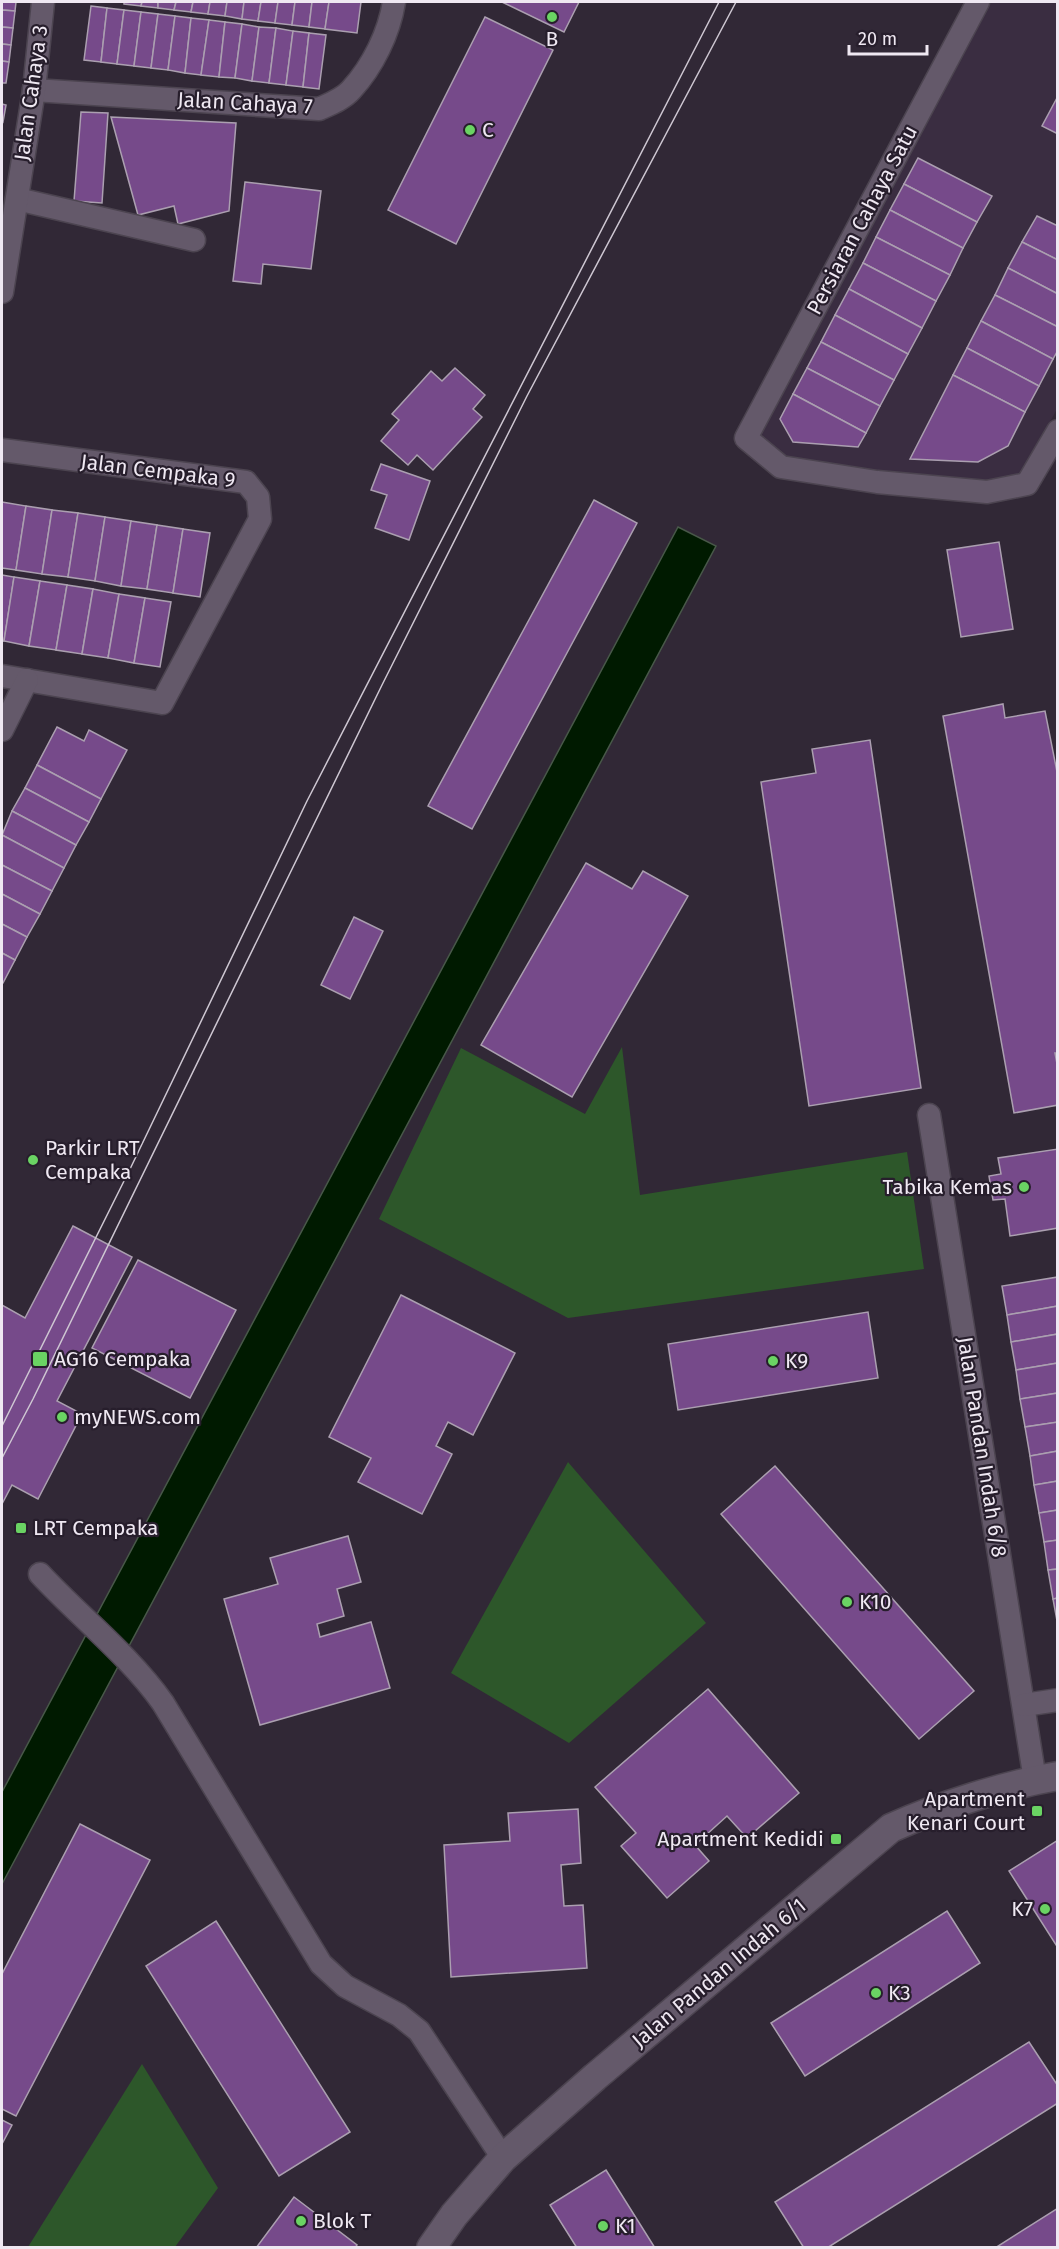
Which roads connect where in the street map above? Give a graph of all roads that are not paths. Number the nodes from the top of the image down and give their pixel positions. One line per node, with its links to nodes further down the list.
1 (43, 2): 4 (street, Jalan Cahaya 3)
2 (394, 2): 4 (street, Jalan Cahaya 7)
3 (978, 2): 8 (street, Persiaran Cahaya Satu)
4 (34, 90): 5 (street, Jalan Cahaya 3)
5 (17, 199): 6 (street); 7 (street, Jalan Cahaya 3)
6 (194, 240)
7 (2, 292)
8 (1058, 431)
9 (2, 450): 11 (street, Jalan Cempaka 9)
10 (2, 676): 11 (street)
11 (27, 680): 12 (street)
12 (2, 730)
13 (929, 1115): 16 (street, Jalan Pandan Indah 6/8)
14 (40, 1574): 18 (street)
15 (1058, 1700): 16 (street)
16 (1024, 1705): 17 (street, Jalan Pandan Indah 6/8)
17 (1046, 1778): 18 (street, Jalan Pandan Indah 6/1)
18 (503, 2158): 19 (street, Jalan Pandan Indah 6/1)
19 (431, 2247)

